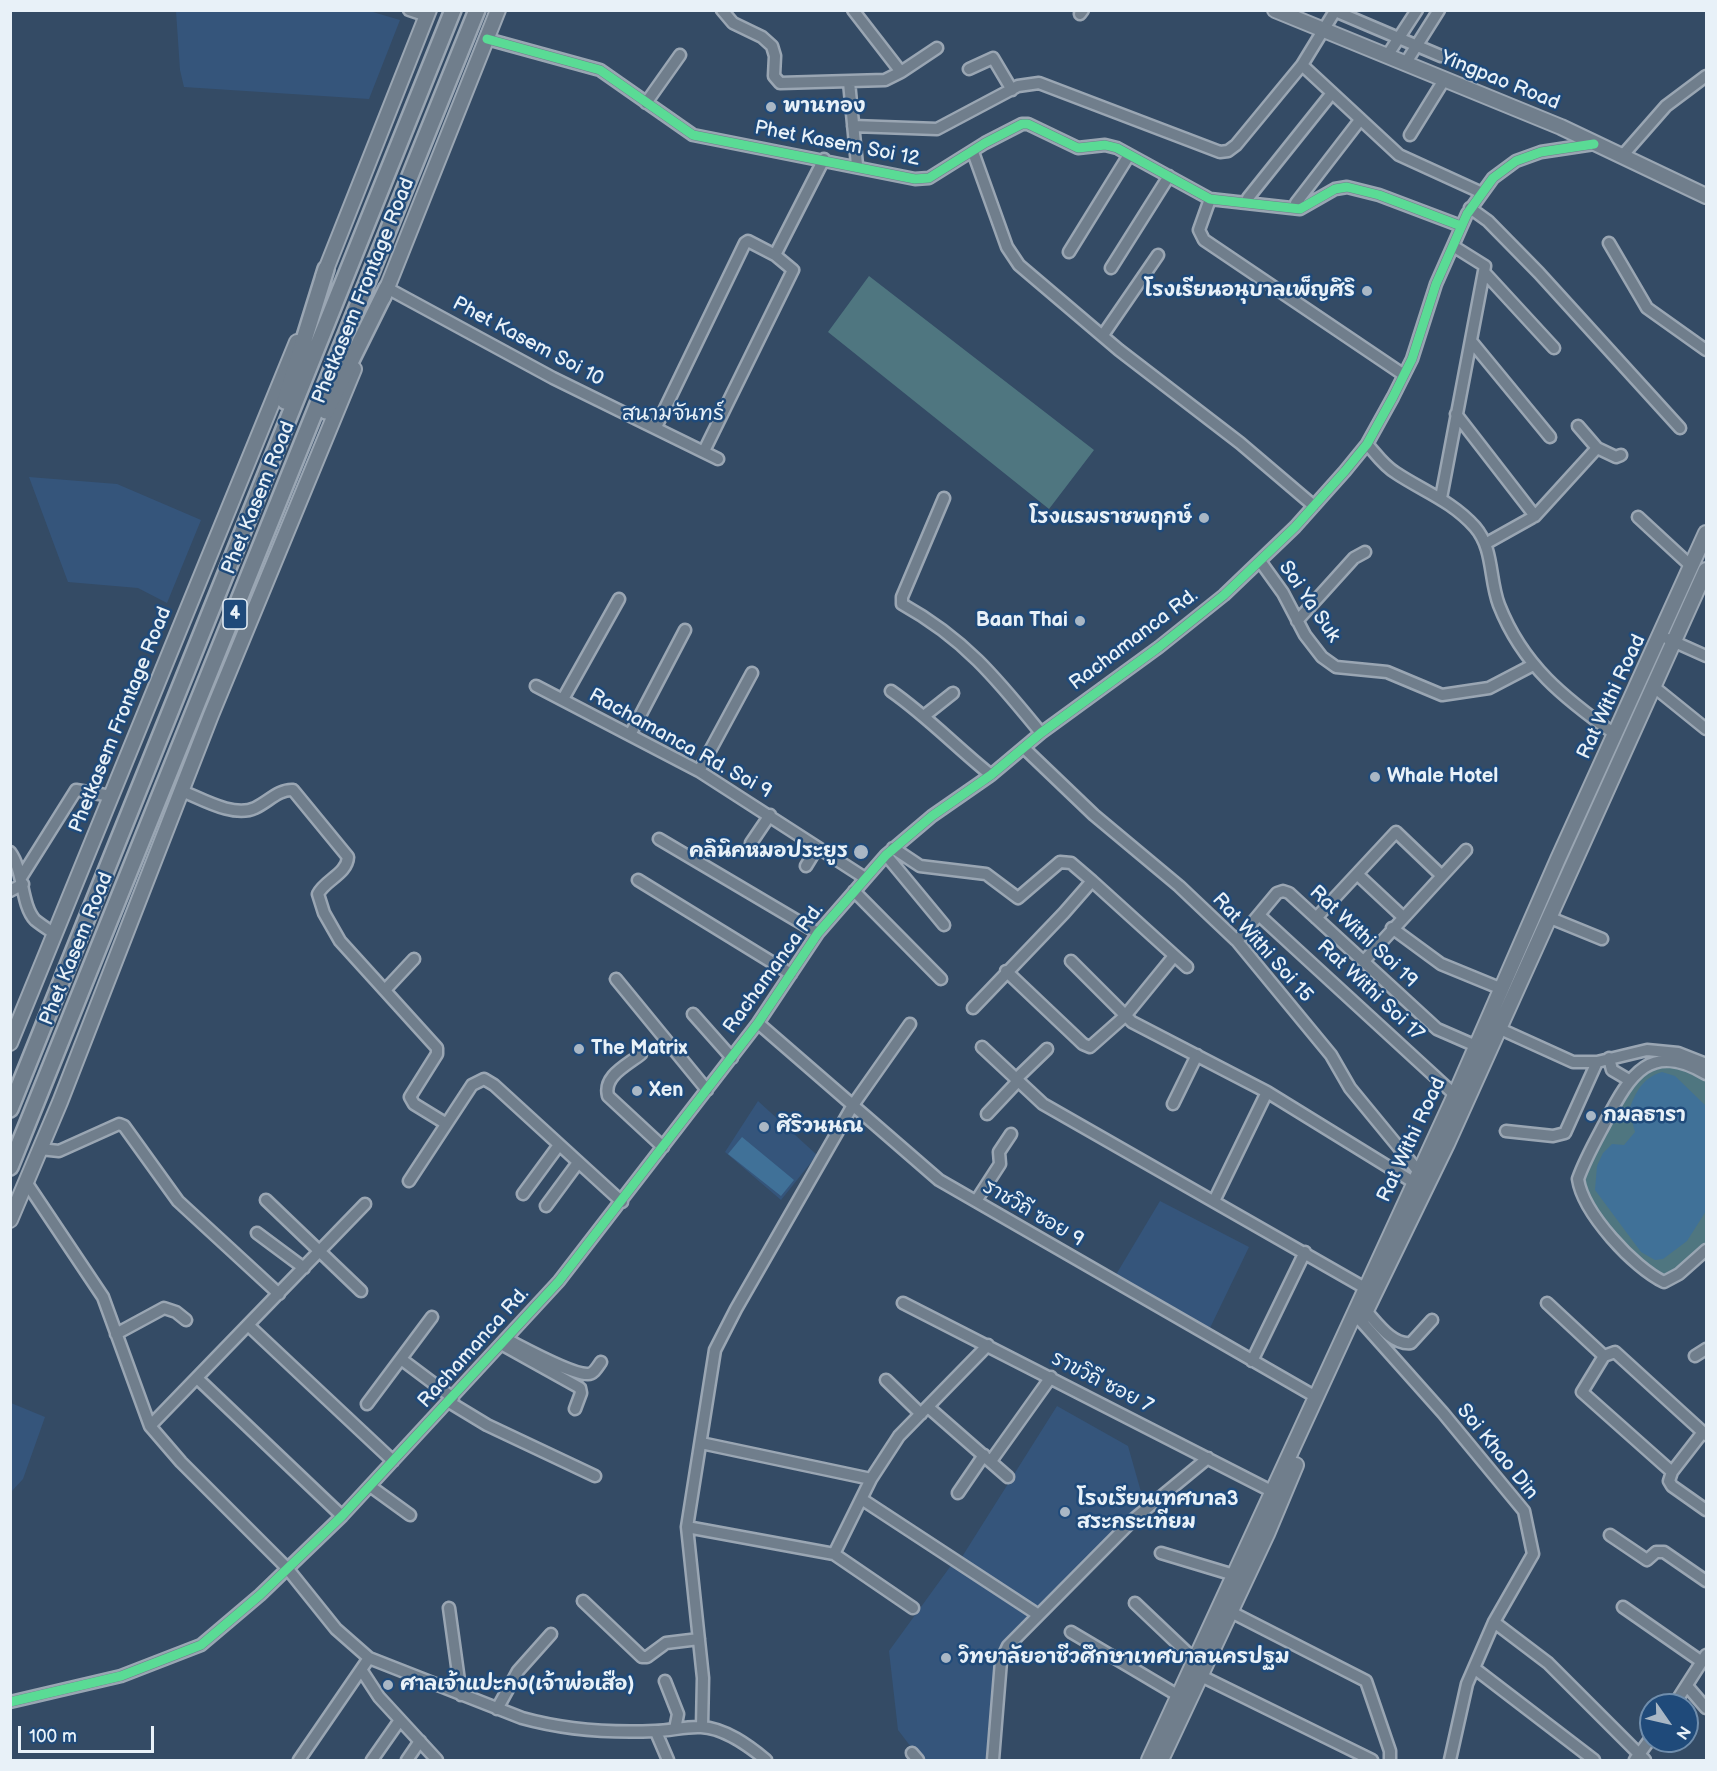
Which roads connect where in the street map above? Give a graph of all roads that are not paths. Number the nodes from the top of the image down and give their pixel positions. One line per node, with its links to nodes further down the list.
1 (409, 10): 11 (street)
2 (453, 10): 75 (highway, Phet Kasem Road / 4)
3 (477, 10): 77 (highway, Phet Kasem Road / 4)
4 (498, 10): 14 (main road, Phetkasem Frontage Road / 4)
5 (722, 10): 26 (street)
6 (853, 10): 23 (street)
7 (1275, 10): 12 (main road, Yingpao Road)
8 (1335, 10): 12 (street); 13 (street)
9 (1417, 10): 13 (street)
10 (1439, 10): 15 (street)
11 (428, 13): 55 (main road, Phetkasem Frontage Road / 4)
12 (1323, 30): 18 (main road, Yingpao Road); 21 (street)
13 (1397, 38): 15 (street); 18 (street)
14 (487, 39): 29 (street, Phet Kasem Soi 12); 57 (main road, Phetkasem Frontage Road / 4)
15 (1415, 45): 19 (street); 20 (street)
16 (937, 48): 23 (street)
17 (680, 55): 29 (street)
18 (1387, 56): 20 (main road, Yingpao Road)
19 (1441, 56)
20 (1405, 64): 25 (main road, Yingpao Road)
21 (1302, 65): 27 (street); 28 (street)
22 (969, 69): 27 (street)
23 (901, 72): 26 (street)
24 (1707, 76): 38 (street)
25 (1444, 80): 32 (main road, Yingpao Road); 33 (street)
26 (849, 82): 31 (street)
27 (1012, 90): 31 (street)
28 (1332, 93): 30 (street); 45 (street)
29 (646, 104): 39 (street, Phet Kasem Soi 12)
30 (1360, 120): 42 (street); 46 (street)
31 (853, 126): 40 (street)
32 (1561, 127): 34 (main road, Yingpao Road); 35 (street)
33 (1410, 135)
34 (1593, 144): 35 (street, Rachamanca Rd.); 38 (main road, Yingpao Road)
35 (1560, 147): 42 (street, Rachamanca Rd.)
36 (974, 152): 37 (street, Phet Kasem Soi 12); 40 (street, Phet Kasem Soi 12); 58 (street)
37 (1129, 155): 41 (street, Phet Kasem Soi 12); 51 (street)
38 (1623, 155): 43 (main road, Yingpao Road)
39 (824, 159): 40 (street, Phet Kasem Soi 12); 52 (street)
40 (857, 165)
41 (1169, 176): 44 (street, Phet Kasem Soi 12); 54 (street)
42 (1480, 192): 47 (street, Rachamanca Rd.)
43 (1707, 195)
44 (1210, 199): 45 (street, Phet Kasem Soi 12); 62 (street)
45 (1246, 200): 48 (street, Phet Kasem Soi 12)
46 (1296, 203)
47 (1470, 208): 48 (street, Rachamanca Rd.); 66 (street)
48 (1461, 226): 50 (street, Rachamanca Rd.)
49 (1609, 243): 61 (street)
50 (1453, 246): 56 (street); 62 (street, Rachamanca Rd.)
51 (1069, 252)
52 (775, 255): 65 (street); 70 (street)
53 (1158, 255): 58 (street)
54 (1111, 268)
55 (326, 269): 75 (highway); 107 (main road, Phetkasem Frontage Road / 4)
56 (1484, 272): 59 (street); 60 (street)
57 (387, 288): 65 (street, Phet Kasem Soi 10); 77 (highway); 106 (main road, Phetkasem Frontage Road / 4)
58 (1103, 335): 76 (street)
59 (1471, 341): 63 (street); 67 (street)
60 (1554, 348)
61 (1707, 350)
62 (1404, 375): 68 (street, Rachamanca Rd.)
63 (1456, 414): 74 (street); 78 (street)
64 (1578, 426): 69 (street)
65 (656, 427): 70 (street, Phet Kasem Soi 10)
66 (1680, 428)
67 (1550, 437)
68 (1367, 444): 74 (street); 76 (street, Rachamanca Rd.)
69 (1597, 448): 71 (street); 78 (street)
70 (704, 451): 72 (street, Phet Kasem Soi 10)
71 (1621, 455)
72 (718, 459)
73 (944, 498): 101 (street)
74 (1441, 498): 81 (street)
75 (252, 504): 171 (highway, Phet Kasem Road / 4)
76 (1314, 506): 83 (street, Rachamanca Rd.)
77 (276, 513): 180 (highway, Phet Kasem Road / 4)
78 (1535, 516): 81 (street)
79 (1638, 517): 84 (street)
80 (1707, 533): 84 (main road, Rat Withi Road)
81 (1485, 544): 91 (street)
82 (1365, 552): 87 (street)
83 (1260, 561): 87 (street, Soi Ya Suk); 101 (street, Rachamanca Rd.)
84 (1692, 566): 89 (main road, Rat Withi Road)
85 (1707, 570): 89 (main road, Rat Withi Road)
86 (619, 599): 97 (street)
87 (1298, 621): 91 (street, Soi Ya Suk)
88 (685, 630): 100 (street)
89 (1668, 638): 90 (street); 94 (main road, Rat Withi Road); 102 (main road, Rat Withi Road)
90 (1707, 656)
91 (1533, 665): 102 (street)
92 (752, 673): 104 (street)
93 (536, 686): 97 (street, Rachamanca Rd. Soi 9)
94 (1654, 687): 99 (street); 110 (main road, Rat Withi Road)
95 (891, 691): 98 (street)
96 (953, 693): 98 (street)
97 (563, 699): 100 (street, Rachamanca Rd. Soi 9)
98 (924, 716): 105 (street)
99 (1707, 729)
100 (630, 733): 104 (street, Rachamanca Rd. Soi 9)
101 (1041, 734): 103 (street, Rachamanca Rd.)
102 (1616, 735): 109 (main road, Rat Withi Road)
103 (1024, 748): 105 (street, Rachamanca Rd.); 135 (street, Rat Withi Soi 15)
104 (699, 771): 108 (street, Rachamanca Rd. Soi 9)
105 (991, 775): 116 (street, Rachamanca Rd.)
106 (182, 790): 146 (street); 178 (main road, Phetkasem Frontage Road / 4)
107 (111, 796): 121 (street); 133 (main road, Phetkasem Frontage Road / 4)
108 (770, 816): 112 (street); 113 (street, Rachamanca Rd. Soi 9)
109 (1578, 816): 110 (main road); 145 (main road, Rat Withi Road)
110 (1591, 822): 128 (main road, Rat Withi Road)
111 (659, 838): 132 (street)
112 (751, 843)
113 (817, 848): 117 (street); 120 (street, Rachamanca Rd. Soi 9)
114 (1466, 850): 119 (street)
115 (10, 852): 121 (street)
116 (889, 852): 120 (street, Rachamanca Rd.); 123 (street); 130 (street)
117 (806, 866)
118 (1357, 874): 119 (street); 127 (street); 129 (street)
119 (1442, 876): 127 (street)
120 (865, 878): 125 (street, Rachamanca Rd.)
121 (22, 880): 124 (street); 133 (street)
122 (638, 880): 142 (street)
123 (1092, 880): 136 (street); 141 (street)
124 (10, 891)
125 (854, 891): 132 (street, Rachamanca Rd.); 144 (street)
126 (1260, 916): 129 (street, Rat Withi Soi 19); 135 (street, Rat Withi Soi 19); 168 (street, Rat Withi Soi 17)
127 (1403, 917): 131 (street)
128 (1548, 917): 134 (street); 152 (main road, Rat Withi Road)
129 (1316, 918): 139 (street, Rat Withi Soi 19)
130 (944, 926)
131 (1392, 928): 139 (street); 145 (street)
132 (818, 933): 142 (street, Rachamanca Rd.)
133 (55, 934): 153 (main road, Phetkasem Frontage Road / 4)
134 (1602, 939)
135 (1237, 941): 181 (street, Rat Withi Soi 15)
136 (1174, 956): 140 (street); 149 (street)
137 (414, 959): 146 (street)
138 (1071, 961): 149 (street)
139 (1364, 961): 154 (street, Rat Withi Soi 19)
140 (1187, 967)
141 (1006, 971): 147 (street); 149 (street)
142 (790, 974): 150 (street, Rachamanca Rd.)
143 (616, 979): 166 (street)
144 (941, 979)
145 (1502, 989): 154 (main road, Rat Withi Road)
146 (385, 990): 173 (street)
147 (973, 1008)
148 (693, 1014): 159 (street)
149 (1125, 1016): 158 (street)
150 (758, 1023): 159 (street, Rachamanca Rd.); 170 (street, ราชวิถี ซอย 9)
151 (910, 1024): 170 (street)
152 (1498, 1028): 154 (street); 161 (street); 198 (main road, Rat Withi Road)
153 (10, 1043)
154 (1476, 1046): 168 (main road, Rat Withi Road)
155 (982, 1047): 164 (street)
156 (1047, 1049): 164 (street)
157 (641, 1054): 177 (street)
158 (1197, 1055): 167 (street); 169 (street)
159 (732, 1058): 166 (street, Rachamanca Rd.)
160 (1609, 1058): 161 (street); 162 (street); 165 (street)
161 (1597, 1062): 174 (street)
162 (1707, 1064)
163 (1707, 1074): 165 (street)
164 (1017, 1080): 172 (street); 187 (street)
165 (1629, 1080): 194 (street)
166 (706, 1090): 177 (street, Rachamanca Rd.)
167 (1267, 1092): 181 (street); 187 (street)
168 (1455, 1095): 181 (main road, Rat Withi Road)
169 (1173, 1104)
170 (853, 1105): 186 (street, ราชวิถี ซอย 9); 226 (street)
171 (10, 1109)
172 (987, 1114)
173 (445, 1124): 176 (street); 182 (street)
174 (1506, 1131)
175 (1011, 1134): 186 (street)
176 (559, 1145): 179 (street); 184 (street)
177 (663, 1147): 188 (street, Rachamanca Rd.)
178 (40, 1149): 183 (main road, Phetkasem Frontage Road / 4); 199 (street)
179 (577, 1164): 188 (street); 190 (street)
180 (10, 1167)
181 (1416, 1177): 198 (main road, Rat Withi Road)
182 (409, 1180)
183 (26, 1182): 191 (main road, Phetkasem Frontage Road / 4); 207 (street)
184 (523, 1194)
185 (266, 1200): 193 (street)
186 (976, 1201): 214 (street, ราชวิถี ซอย 9)
187 (1215, 1201): 195 (street)
188 (622, 1202): 208 (street, Rachamanca Rd.)
189 (365, 1204): 193 (street)
190 (546, 1206)
191 (10, 1220)
192 (257, 1233): 196 (street)
193 (321, 1251): 196 (street); 197 (street)
194 (1707, 1251)
195 (1305, 1252): 198 (street); 214 (street)
196 (304, 1268): 199 (street)
197 (361, 1291)
198 (1370, 1291): 202 (main road, Rat Withi Road); 219 (main road, Rat Withi Road)
199 (279, 1294): 206 (street)
200 (903, 1303): 209 (street, ราขวิถี ซอย 7)
201 (1547, 1303): 211 (street)
202 (1363, 1316): 205 (street); 236 (main road, Rat Withi Road); 255 (street, Soi Khao Din)
203 (432, 1317): 213 (street)
204 (186, 1320): 207 (street)
205 (1432, 1320)
206 (248, 1325): 217 (street); 229 (street)
207 (116, 1334): 224 (street)
208 (503, 1341): 215 (street); 220 (street, Rachamanca Rd.); 222 (street)
209 (988, 1345): 216 (street, ราขวิถี ซอย 7); 223 (street)
210 (1707, 1349): 212 (street)
211 (1604, 1356): 225 (street); 230 (street)
212 (1695, 1356)
213 (401, 1359): 220 (street); 221 (street)
214 (1252, 1361): 219 (street, ราชวิถี ซอย 9)
215 (601, 1362)
216 (1051, 1377): 227 (street); 228 (street, ราขวิถี ซอย 7)
217 (197, 1378): 224 (street); 240 (street)
218 (885, 1380): 223 (street)
219 (1316, 1397): 236 (main road, Rat Withi Road)
220 (451, 1400): 229 (street, Rachamanca Rd.); 231 (street)
221 (367, 1404)
222 (575, 1409)
223 (925, 1410): 227 (street); 233 (street)
224 (150, 1426): 245 (street)
225 (1705, 1434): 230 (street)
226 (701, 1443): 233 (street); 241 (street)
227 (988, 1458): 232 (street); 235 (street)
228 (1208, 1458): 236 (street, ราขวิถี ซอย 7); 254 (street)
229 (393, 1461): 234 (street, Rachamanca Rd.)
230 (1672, 1472): 238 (street)
231 (595, 1476)
232 (1008, 1477)
233 (871, 1479): 237 (street)
234 (370, 1486): 239 (street); 240 (street, Rachamanca Rd.)
235 (958, 1492)
236 (1277, 1495): 246 (main road, Rat Withi Road); 253 (main road, Rat Withi Road)
237 (863, 1500): 244 (street); 254 (street)
238 (1707, 1510)
239 (410, 1515)
240 (342, 1516): 245 (street, Rachamanca Rd.)
241 (687, 1527): 244 (street); 258 (street)
242 (1610, 1535): 247 (street)
243 (1161, 1553): 246 (street)
244 (834, 1554): 252 (street)
245 (287, 1568): 259 (street); 269 (street, Rachamanca Rd.)
246 (1234, 1575): 262 (main road, Rat Withi Road)
247 (1707, 1581)
248 (584, 1601): 258 (street)
249 (1135, 1603): 262 (street)
250 (1623, 1607): 260 (street)
251 (449, 1608): 267 (street)
252 (913, 1608)
253 (1231, 1612): 262 (main road, Rat Withi Road); 288 (street)
254 (1037, 1614): 284 (street)
255 (1494, 1622): 261 (street, Soi Khao Din); 277 (street)
256 (1071, 1632): 268 (street)
257 (551, 1634): 271 (street)
258 (699, 1639): 273 (street)
259 (369, 1658): 263 (street); 267 (street)
260 (1704, 1659): 265 (street)
261 (1474, 1668): 289 (street, Soi Khao Din); 290 (street)
262 (1196, 1669): 268 (main road, Rat Withi Road); 287 (street)
263 (362, 1671): 272 (street); 278 (street)
264 (665, 1681): 274 (street)
265 (1687, 1686): 266 (street); 270 (street)
266 (1682, 1693)
267 (461, 1695): 271 (street)
268 (1184, 1700): 285 (main road, Rat Withi Road); 286 (main road, Rat Withi Road)
269 (10, 1702)
270 (1707, 1708)
271 (497, 1709): 275 (street)
272 (400, 1720): 276 (street); 279 (street)
273 (702, 1726): 274 (street); 283 (street)
274 (675, 1729): 275 (street)
275 (656, 1731): 282 (street)
276 (420, 1741): 280 (street); 281 (street)
277 (1640, 1759)
278 (299, 1761)
279 (372, 1761)
280 (406, 1761)
281 (437, 1761)
282 (668, 1761)
283 (766, 1761)
284 (993, 1761)
285 (1149, 1761)
286 (1161, 1761)
287 (1372, 1761)
288 (1390, 1761)
289 (1450, 1761)
290 (1594, 1761)

